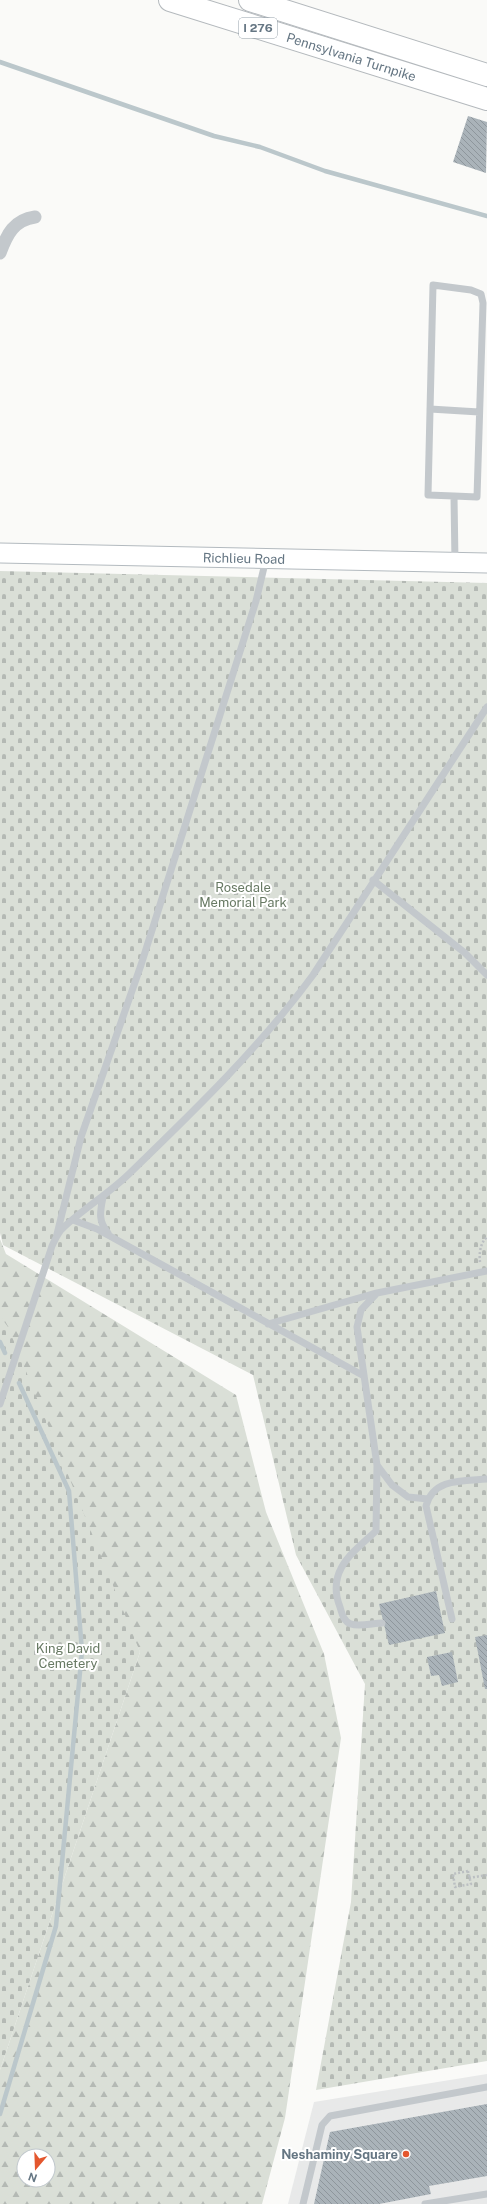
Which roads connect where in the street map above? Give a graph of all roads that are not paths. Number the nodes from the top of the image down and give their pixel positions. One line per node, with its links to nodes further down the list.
1 (170, 0): 4 (highway, Pennsylvania Turnpike / I 276)
2 (250, 0): 3 (highway, Pennsylvania Turnpike / I 276)
3 (487, 75)
4 (487, 99)
5 (35, 217): 6 (street)
6 (0, 253)
7 (430, 409): 8 (lane); 8 (lane); 9 (lane)
8 (480, 412): 9 (lane)
9 (454, 496): 12 (lane)
10 (0, 553): 11 (main road, Richlieu Road)
11 (266, 558): 12 (main road, Richlieu Road); 20 (lane)
12 (455, 562): 13 (main road, Richlieu Road)
13 (487, 563)
14 (487, 707): 15 (lane)
15 (373, 880): 16 (lane); 17 (lane)
16 (487, 975)
17 (103, 1197): 18 (lane); 19 (lane)
18 (73, 1220): 19 (lane); 20 (lane)
19 (111, 1237): 23 (lane)
20 (55, 1240): 25 (lane)
21 (484, 1271): 22 (lane)
22 (377, 1293): 23 (lane); 24 (lane)
23 (268, 1324): 24 (lane)
24 (364, 1376): 26 (lane)
25 (0, 1404)
26 (377, 1465): 28 (lane); 30 (lane)
27 (487, 1478): 28 (lane)
28 (428, 1499): 29 (lane)
29 (452, 1619)
30 (382, 1623)
31 (487, 2087): 33 (lane)
32 (487, 2194): 34 (lane)
33 (303, 2204)
34 (425, 2204)

